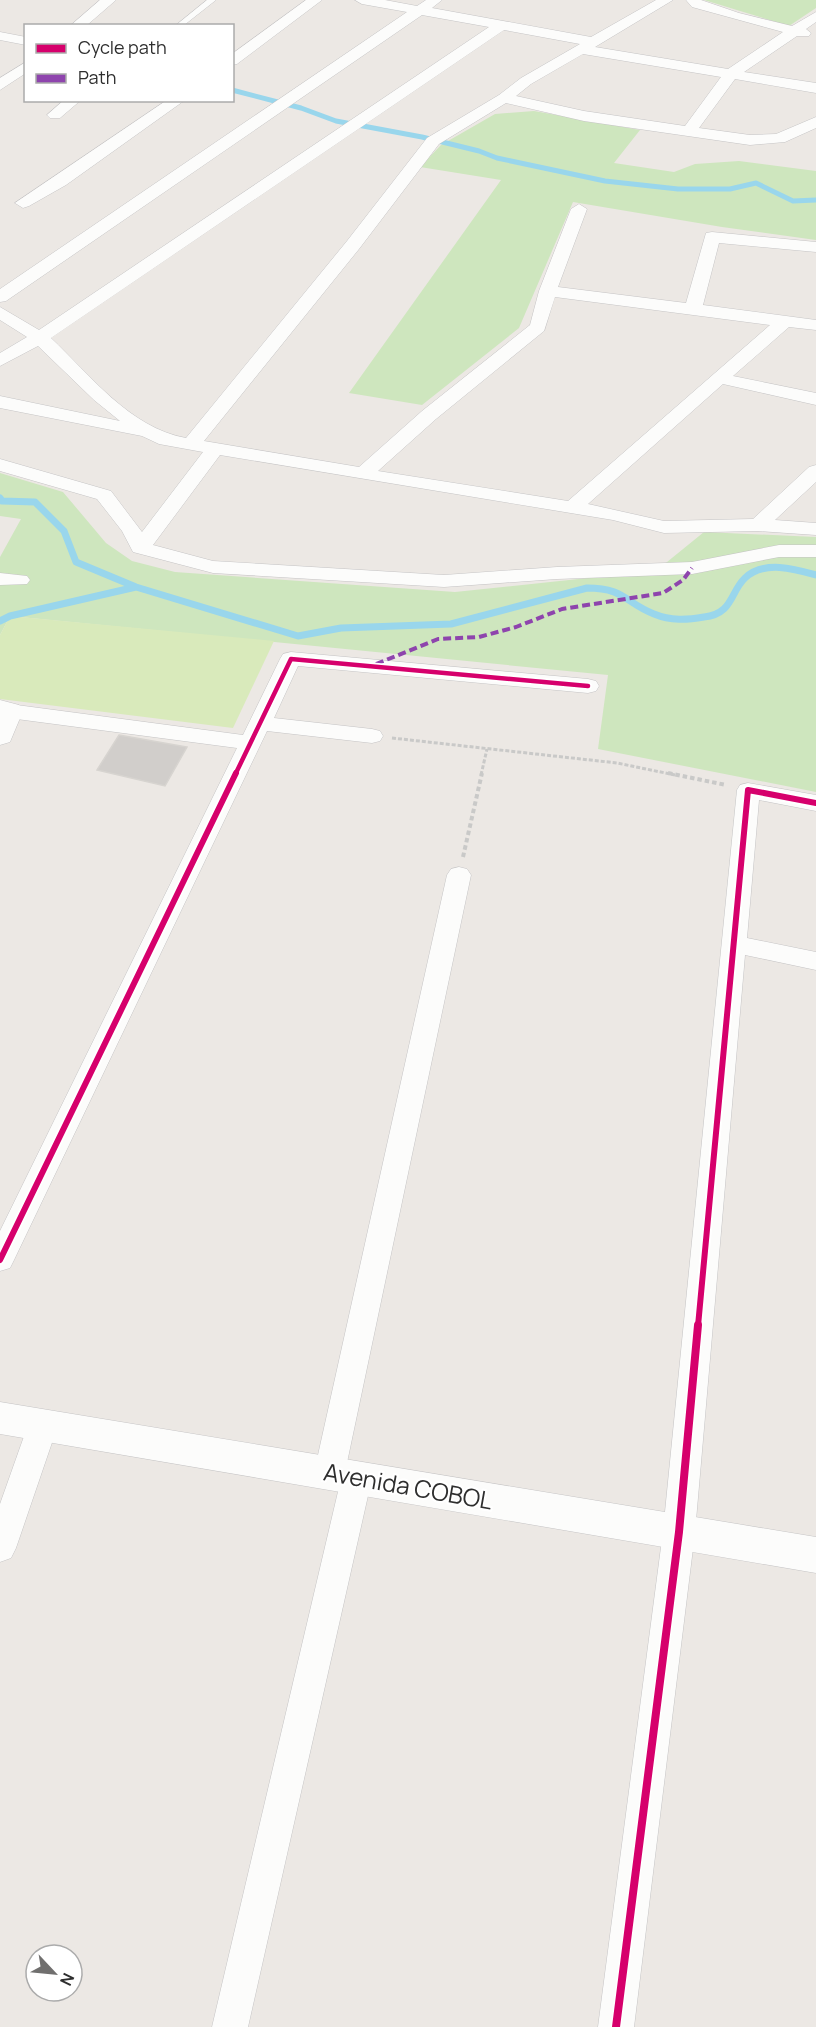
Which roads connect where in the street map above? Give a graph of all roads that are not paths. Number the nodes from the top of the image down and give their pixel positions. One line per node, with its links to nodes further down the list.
1 (109, 0): 10 (street)
2 (212, 0): 11 (lane)
3 (315, 0): 18 (street)
4 (362, 0): 8 (street)
5 (435, 0): 8 (street)
6 (693, 0): 13 (street)
7 (661, 1): 17 (street)
8 (417, 10): 12 (street); 33 (street)
9 (816, 16): 13 (street)
10 (79, 24)
11 (181, 24)
12 (501, 26): 17 (street); 38 (street)
13 (795, 30): 15 (street); 20 (street)
14 (0, 36): 16 (street)
15 (816, 37)
16 (24, 41)
17 (586, 46): 20 (street); 23 (street)
18 (234, 60)
19 (24, 67): 21 (street)
20 (731, 74): 22 (street); 28 (street)
21 (0, 85)
22 (816, 88)
23 (504, 98): 28 (street); 44 (street)
24 (71, 102): 26 (street)
25 (175, 102): 29 (street)
26 (55, 115)
27 (816, 122): 28 (street)
28 (689, 130)
29 (23, 203)
30 (579, 209): 32 (street)
31 (816, 247): 34 (street)
32 (548, 291): 34 (street); 48 (street)
33 (0, 297)
34 (694, 308): 36 (street)
35 (0, 312): 38 (street)
36 (784, 322): 37 (street); 40 (street)
37 (816, 325)
38 (39, 338): 39 (street); 43 (street)
39 (0, 361)
40 (719, 378): 41 (street); 49 (street)
41 (816, 399)
42 (0, 402): 43 (street)
43 (146, 432): 44 (street)
44 (191, 444): 45 (street)
45 (216, 448): 48 (street); 52 (street)
46 (0, 465): 52 (street)
47 (816, 471): 50 (street)
48 (363, 474): 49 (street)
49 (571, 508): 50 (street)
50 (758, 525): 51 (street)
51 (816, 529)
52 (140, 548): 53 (street)
53 (816, 551)
54 (588, 686): 56 (street)
55 (2, 717): 56 (street)
56 (255, 733): 57 (street); 62 (street)
57 (372, 736)
58 (816, 803): 60 (street)
59 (459, 875): 65 (street)
60 (732, 944): 61 (street); 66 (street)
61 (816, 961)
62 (0, 1260)
63 (0, 1418): 64 (street, Avenida COBOL)
64 (43, 1425): 65 (street, Avenida COBOL); 67 (street)
65 (343, 1476): 66 (street, Avenida COBOL); 69 (street)
66 (679, 1532): 68 (street, Avenida COBOL); 70 (street)
67 (0, 1548)
68 (816, 1555)
69 (230, 2027)
70 (616, 2027)

